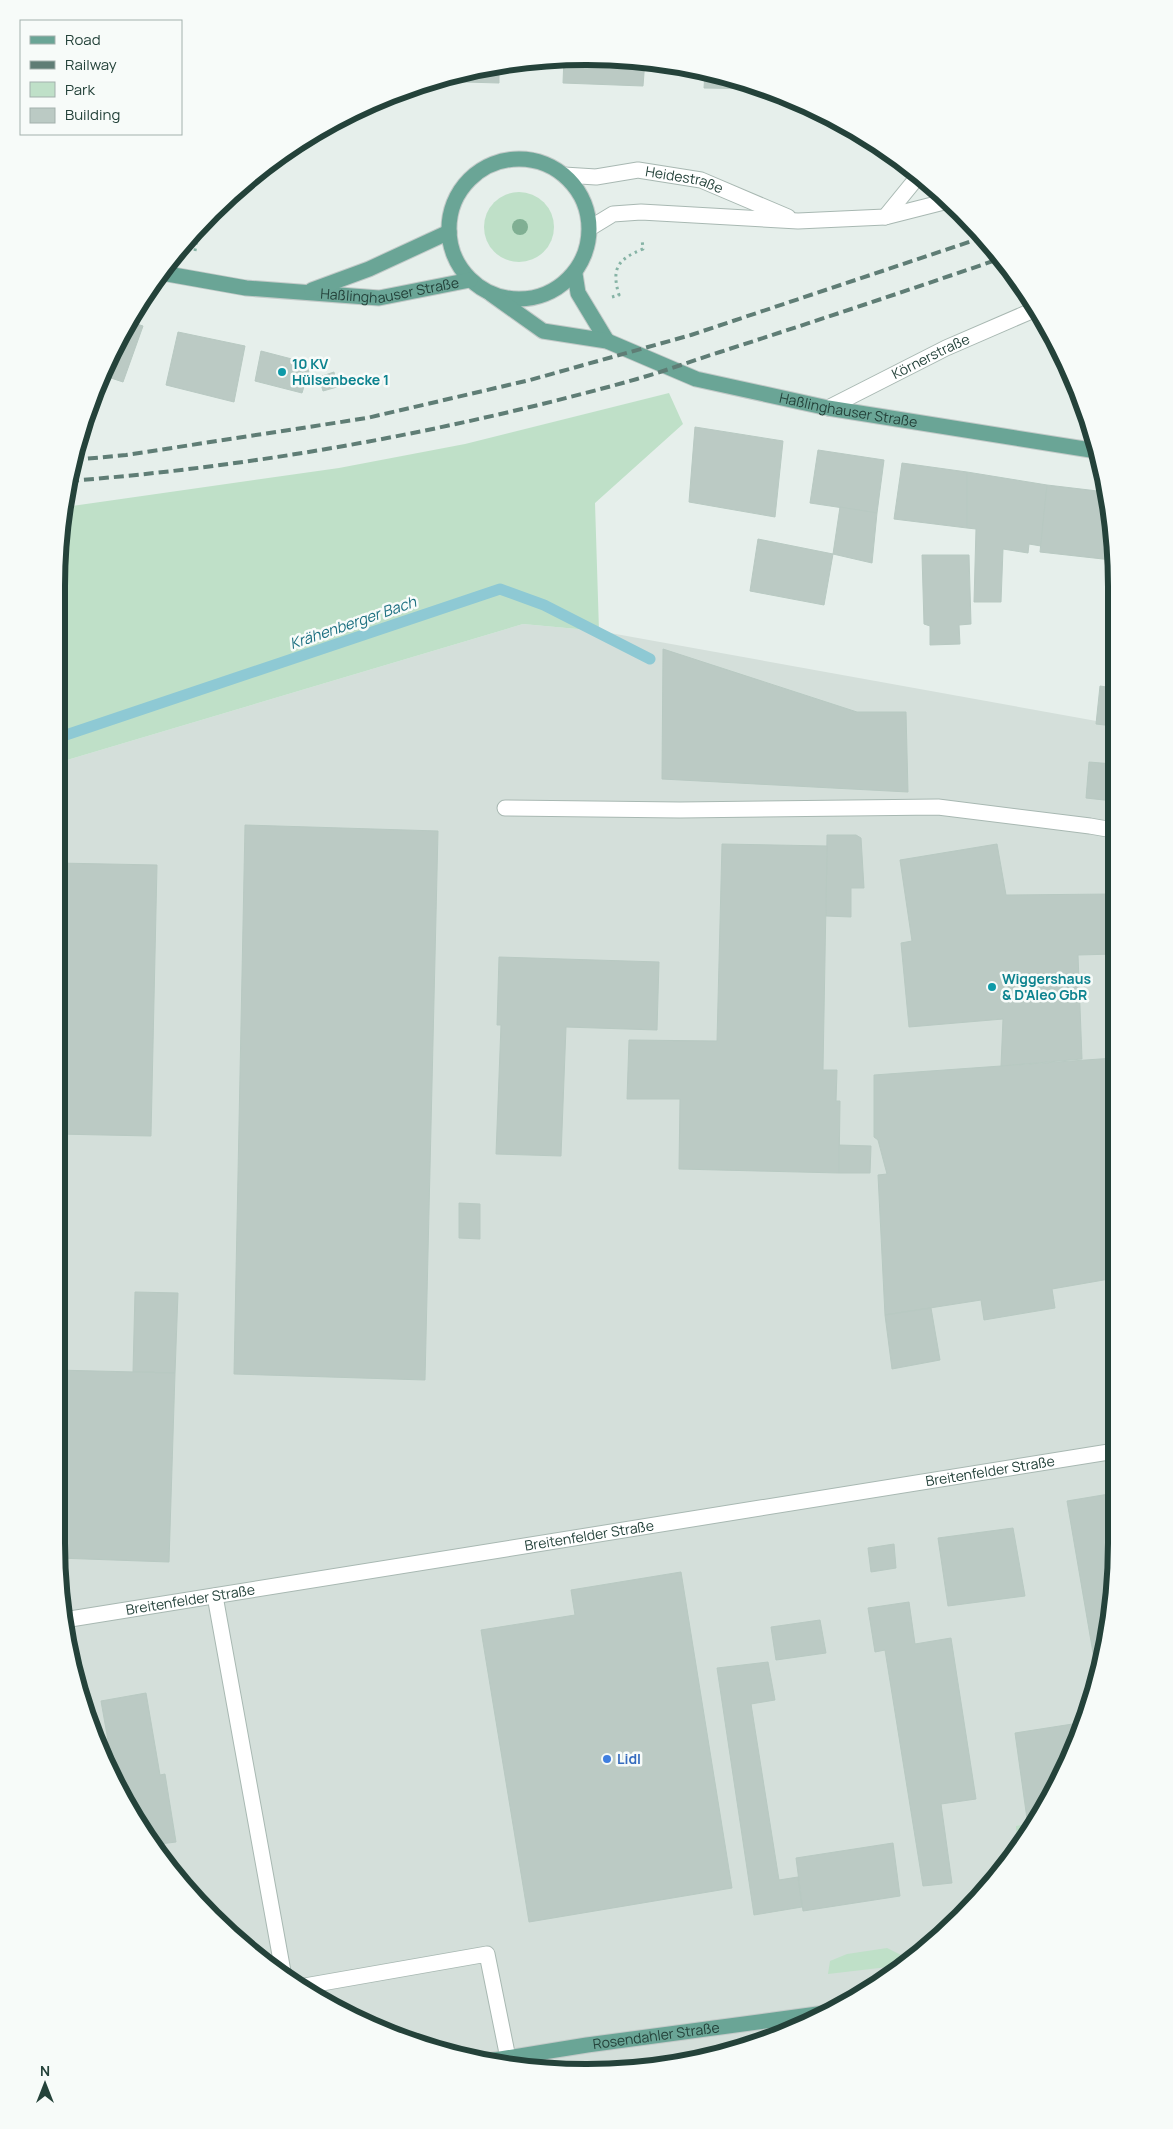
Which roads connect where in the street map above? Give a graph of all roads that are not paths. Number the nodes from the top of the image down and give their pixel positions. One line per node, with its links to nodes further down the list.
1 (564, 175): 5 (street, Heidestraße); 6 (main road); 7 (main road)
2 (914, 181): 4 (street)
3 (940, 203): 4 (street, Heidestraße)
4 (885, 217): 5 (street, Heidestraße)
5 (798, 221): 6 (street, Heidestraße)
6 (590, 228): 9 (main road)
7 (449, 232): 10 (main road); 11 (main road, Haßlinghauser Straße)
8 (169, 274): 11 (main road, Haßlinghauser Straße)
9 (574, 274): 12 (main road); 14 (main road)
10 (470, 280): 11 (main road, Haßlinghauser Straße); 12 (main road)
11 (308, 292)
12 (491, 294): 14 (main road, Haßlinghauser Straße)
13 (1029, 312): 15 (street, Körnerstraße)
14 (607, 341): 15 (main road, Haßlinghauser Straße)
15 (828, 408): 16 (main road, Haßlinghauser Straße)
16 (1089, 450)
17 (505, 808): 18 (street)
18 (1108, 829)
19 (1108, 1452): 20 (street, Breitenfelder Straße)
20 (215, 1596): 21 (street, Breitenfelder Straße); 22 (street)
21 (70, 1619)
22 (282, 1965)
23 (311, 1985): 25 (street)
24 (804, 2016): 25 (main road, Rosendahler Straße)
25 (508, 2058)

